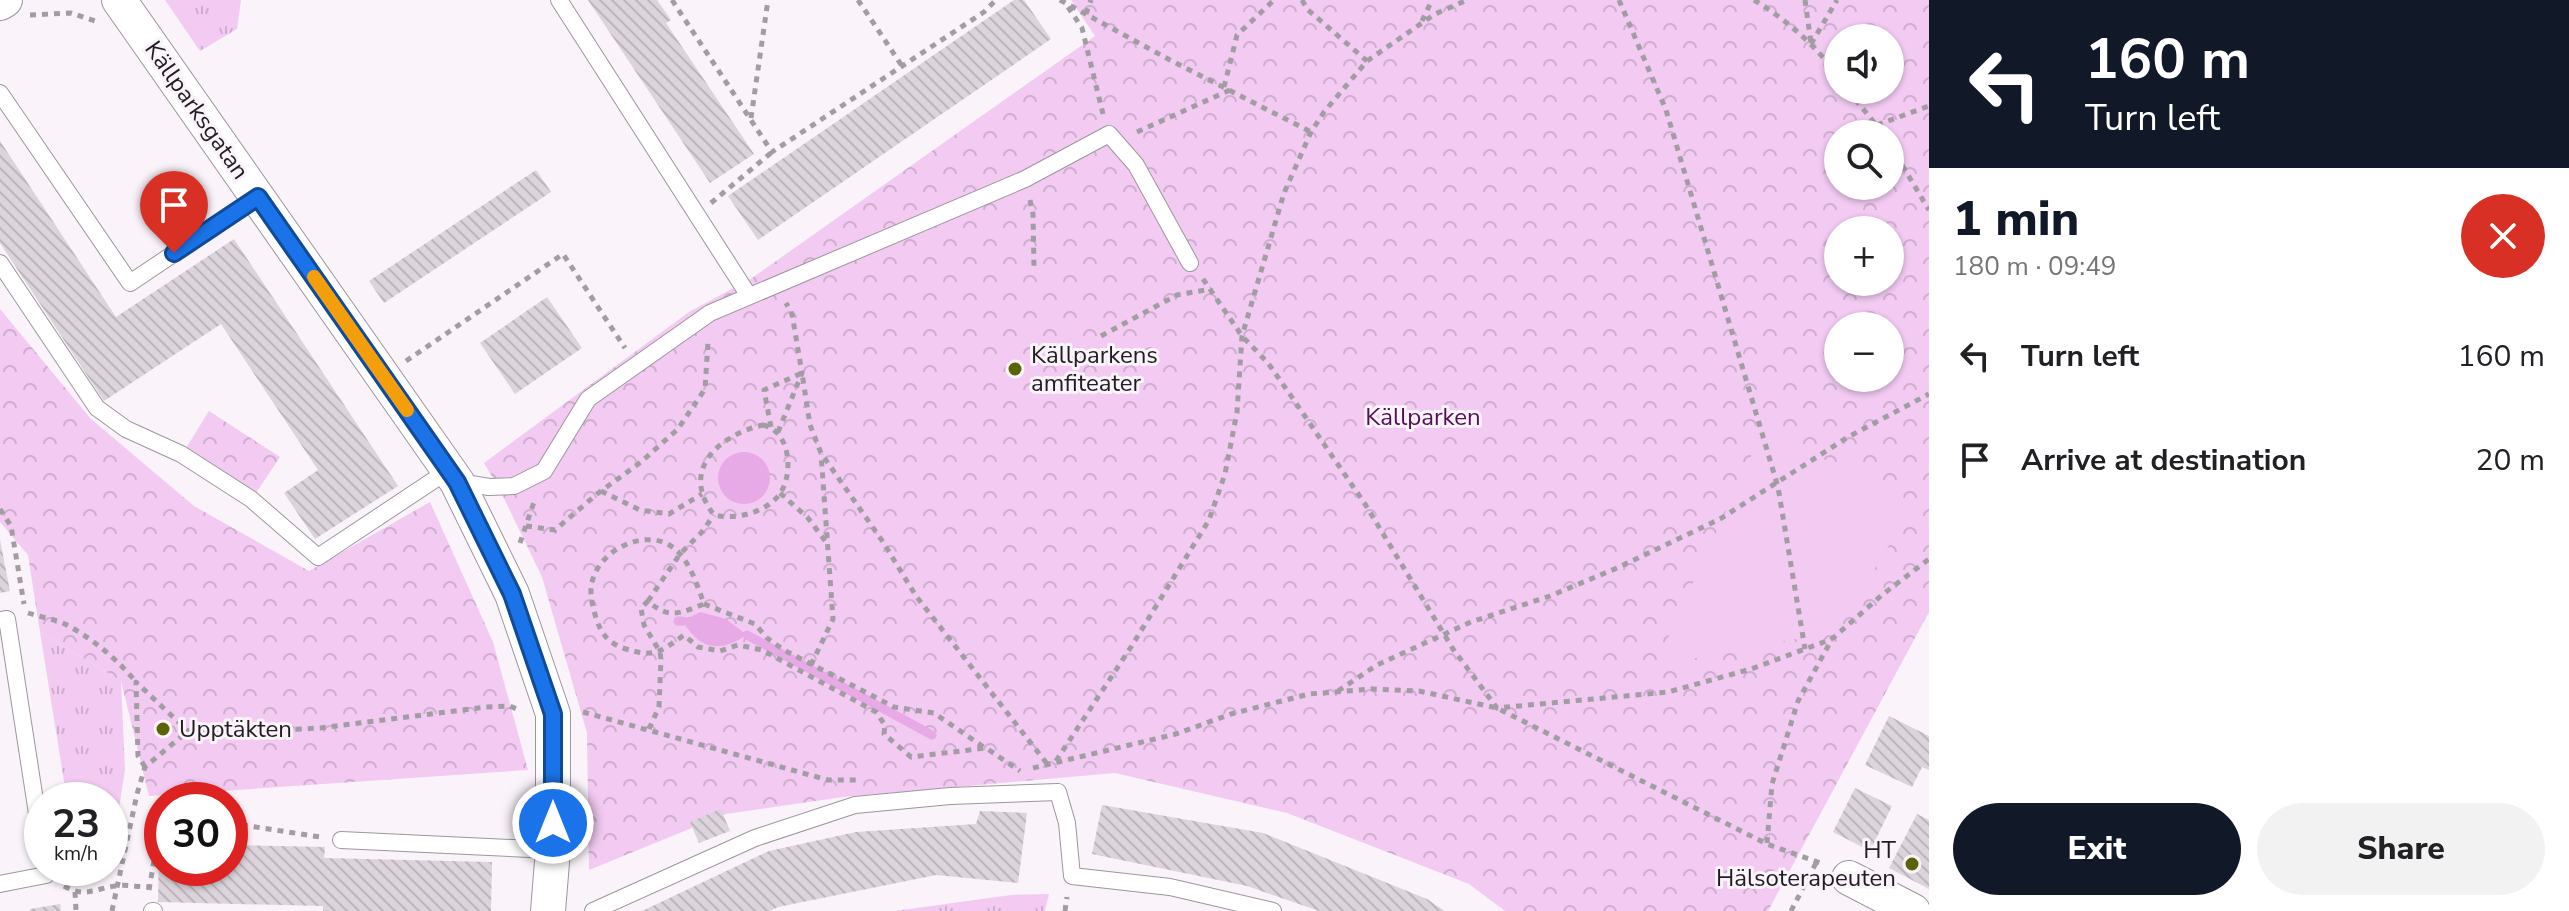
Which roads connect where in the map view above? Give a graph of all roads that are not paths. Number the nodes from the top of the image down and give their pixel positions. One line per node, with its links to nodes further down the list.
1 (559, 0): 7 (lane)
2 (110, 13): 4 (street, Källparksgatan)
3 (0, 93): 4 (lane)
4 (258, 197): 8 (street, Källparksgatan)
5 (0, 263): 8 (lane)
6 (1190, 263): 7 (lane)
7 (749, 296): 8 (lane)
8 (453, 476): 12 (street, Källparksgatan)
9 (3, 620): 10 (lane)
10 (31, 782)
11 (341, 840): 12 (lane)
12 (553, 850): 16 (street, Källparksgatan)
13 (24, 878): 15 (lane)
14 (1849, 878): 19 (street)
15 (0, 884)
16 (553, 910)
17 (593, 911): 18 (lane)
18 (1273, 911)
19 (1913, 911)

